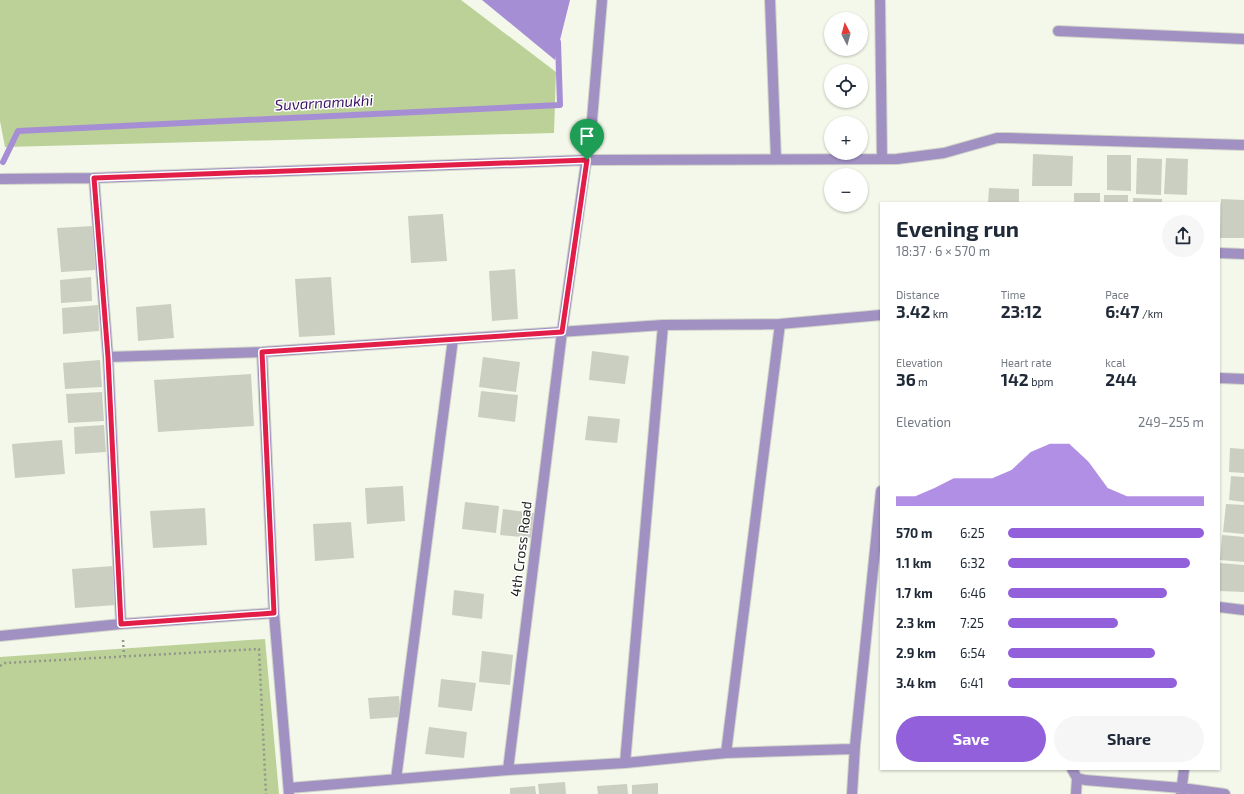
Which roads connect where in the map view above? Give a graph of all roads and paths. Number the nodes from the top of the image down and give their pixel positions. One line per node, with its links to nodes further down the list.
1 (602, 0): 9 (street, 4th Cross Road)
2 (770, 0): 7 (street)
3 (880, 0): 8 (street)
4 (1058, 30): 5 (street)
5 (1244, 39)
6 (1244, 146): 8 (street)
7 (776, 159): 8 (street); 9 (street)
8 (882, 159)
9 (587, 160): 10 (street); 17 (street, 4th Cross Road)
10 (94, 178): 11 (street); 20 (street)
11 (0, 179)
12 (1220, 253): 13 (street)
13 (1244, 254)
14 (880, 315): 15 (street)
15 (780, 324): 16 (street); 31 (street)
16 (663, 325): 17 (street); 32 (street)
17 (562, 332): 18 (street); 33 (street, 4th Cross Road)
18 (453, 339): 19 (street); 36 (street)
19 (262, 352): 20 (street); 26 (street)
20 (108, 357): 27 (street)
21 (1220, 378): 22 (street)
22 (1244, 379)
23 (880, 501): 30 (street)
24 (1220, 607): 25 (street)
25 (1244, 610)
26 (274, 613): 27 (street); 37 (street)
27 (121, 624): 28 (street)
28 (0, 636)
29 (0, 666): 39 (path)
30 (855, 746): 31 (street); 40 (street)
31 (726, 752): 32 (street)
32 (625, 763): 33 (street)
33 (508, 770): 36 (street)
34 (1184, 770): 38 (street)
35 (1075, 773): 38 (street); 41 (street)
36 (396, 779): 37 (street)
37 (289, 791)
38 (1181, 791): 42 (street)
39 (266, 794)
40 (852, 794)
41 (1076, 794)
42 (1225, 794)

